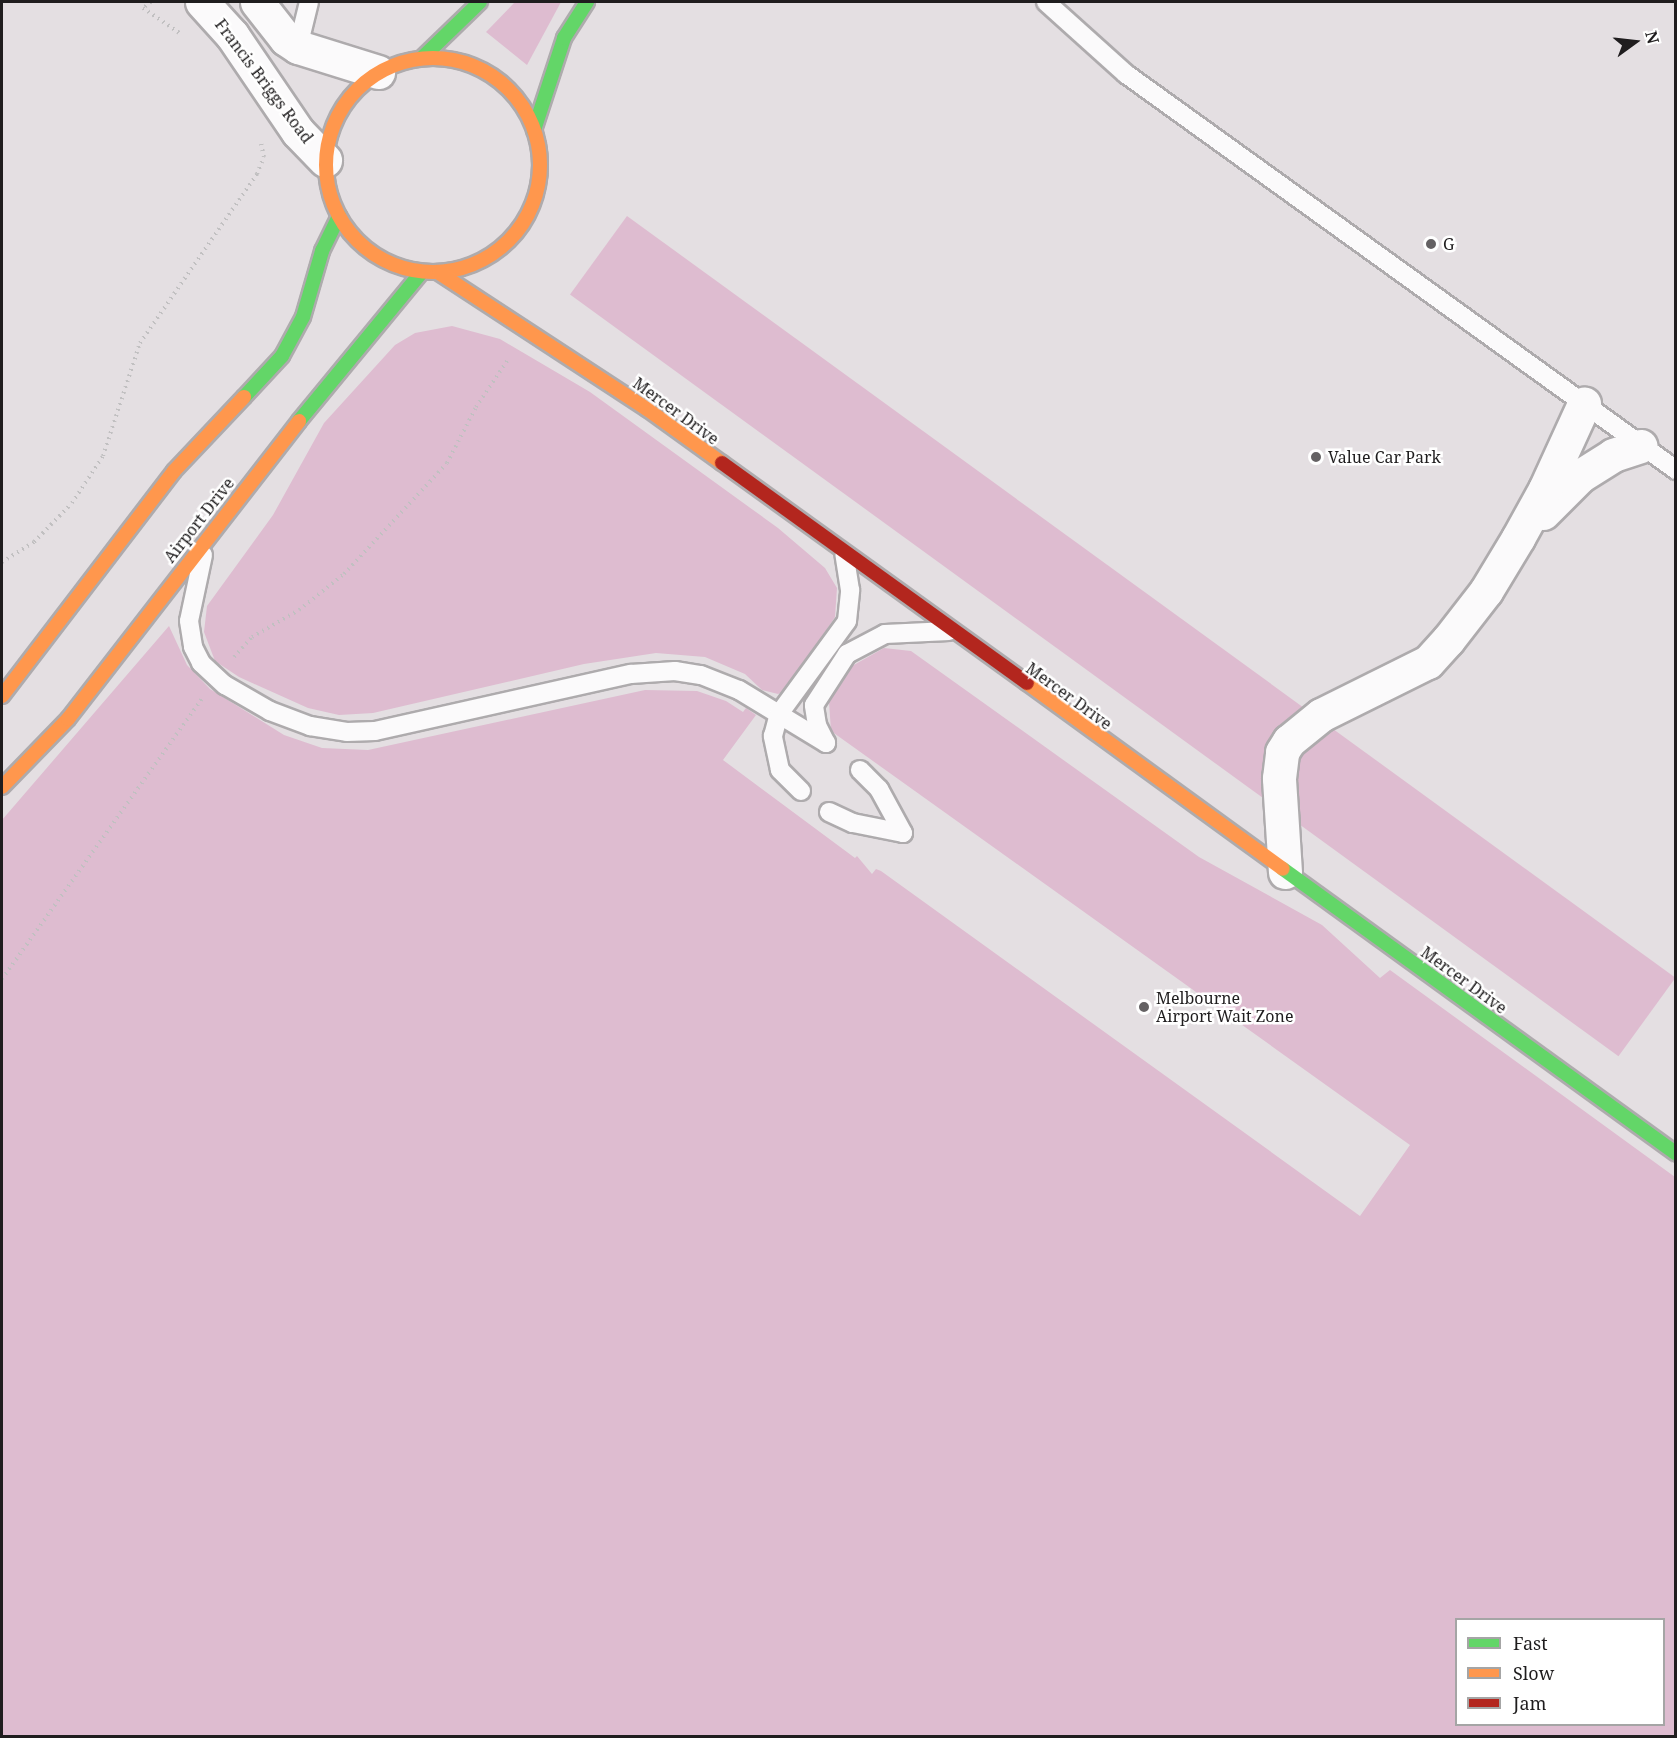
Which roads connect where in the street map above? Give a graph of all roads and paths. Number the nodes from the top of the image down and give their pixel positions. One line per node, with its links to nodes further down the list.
1 (151, 2): 8 (path)
2 (202, 2): 14 (street, Francis Briggs Road)
3 (257, 2): 9 (street)
4 (309, 2): 9 (lane)
5 (480, 2): 10 (main road)
6 (588, 2): 12 (main road)
7 (1046, 2): 19 (lane)
8 (182, 35)
9 (298, 47): 11 (street)
10 (423, 57): 11 (main road); 12 (main road)
11 (378, 72): 14 (main road)
12 (534, 130): 17 (main road)
13 (260, 137): 25 (path)
14 (326, 160): 15 (main road)
15 (339, 216): 16 (main road); 28 (main road)
16 (422, 273): 17 (main road); 22 (main road, Airport Drive)
17 (439, 273): 18 (main road, Mercer Drive)
18 (528, 328): 24 (main road, Mercer Drive); 27 (path)
19 (1584, 404): 20 (lane); 23 (street)
20 (1641, 446): 21 (lane); 23 (street)
21 (1676, 470)
22 (210, 533): 27 (lane); 31 (main road, Airport Drive)
23 (1518, 538): 34 (street)
24 (844, 554): 26 (main road, Mercer Drive); 29 (lane)
25 (2, 562)
26 (950, 631): 29 (lane); 34 (main road, Mercer Drive)
27 (217, 679): 29 (lane); 35 (path)
28 (2, 696)
29 (779, 714): 32 (lane)
30 (860, 770): 33 (lane)
31 (2, 787)
32 (801, 791)
33 (829, 812)
34 (1286, 872): 36 (main road, Mercer Drive)
35 (2, 979)
36 (1676, 1153)

